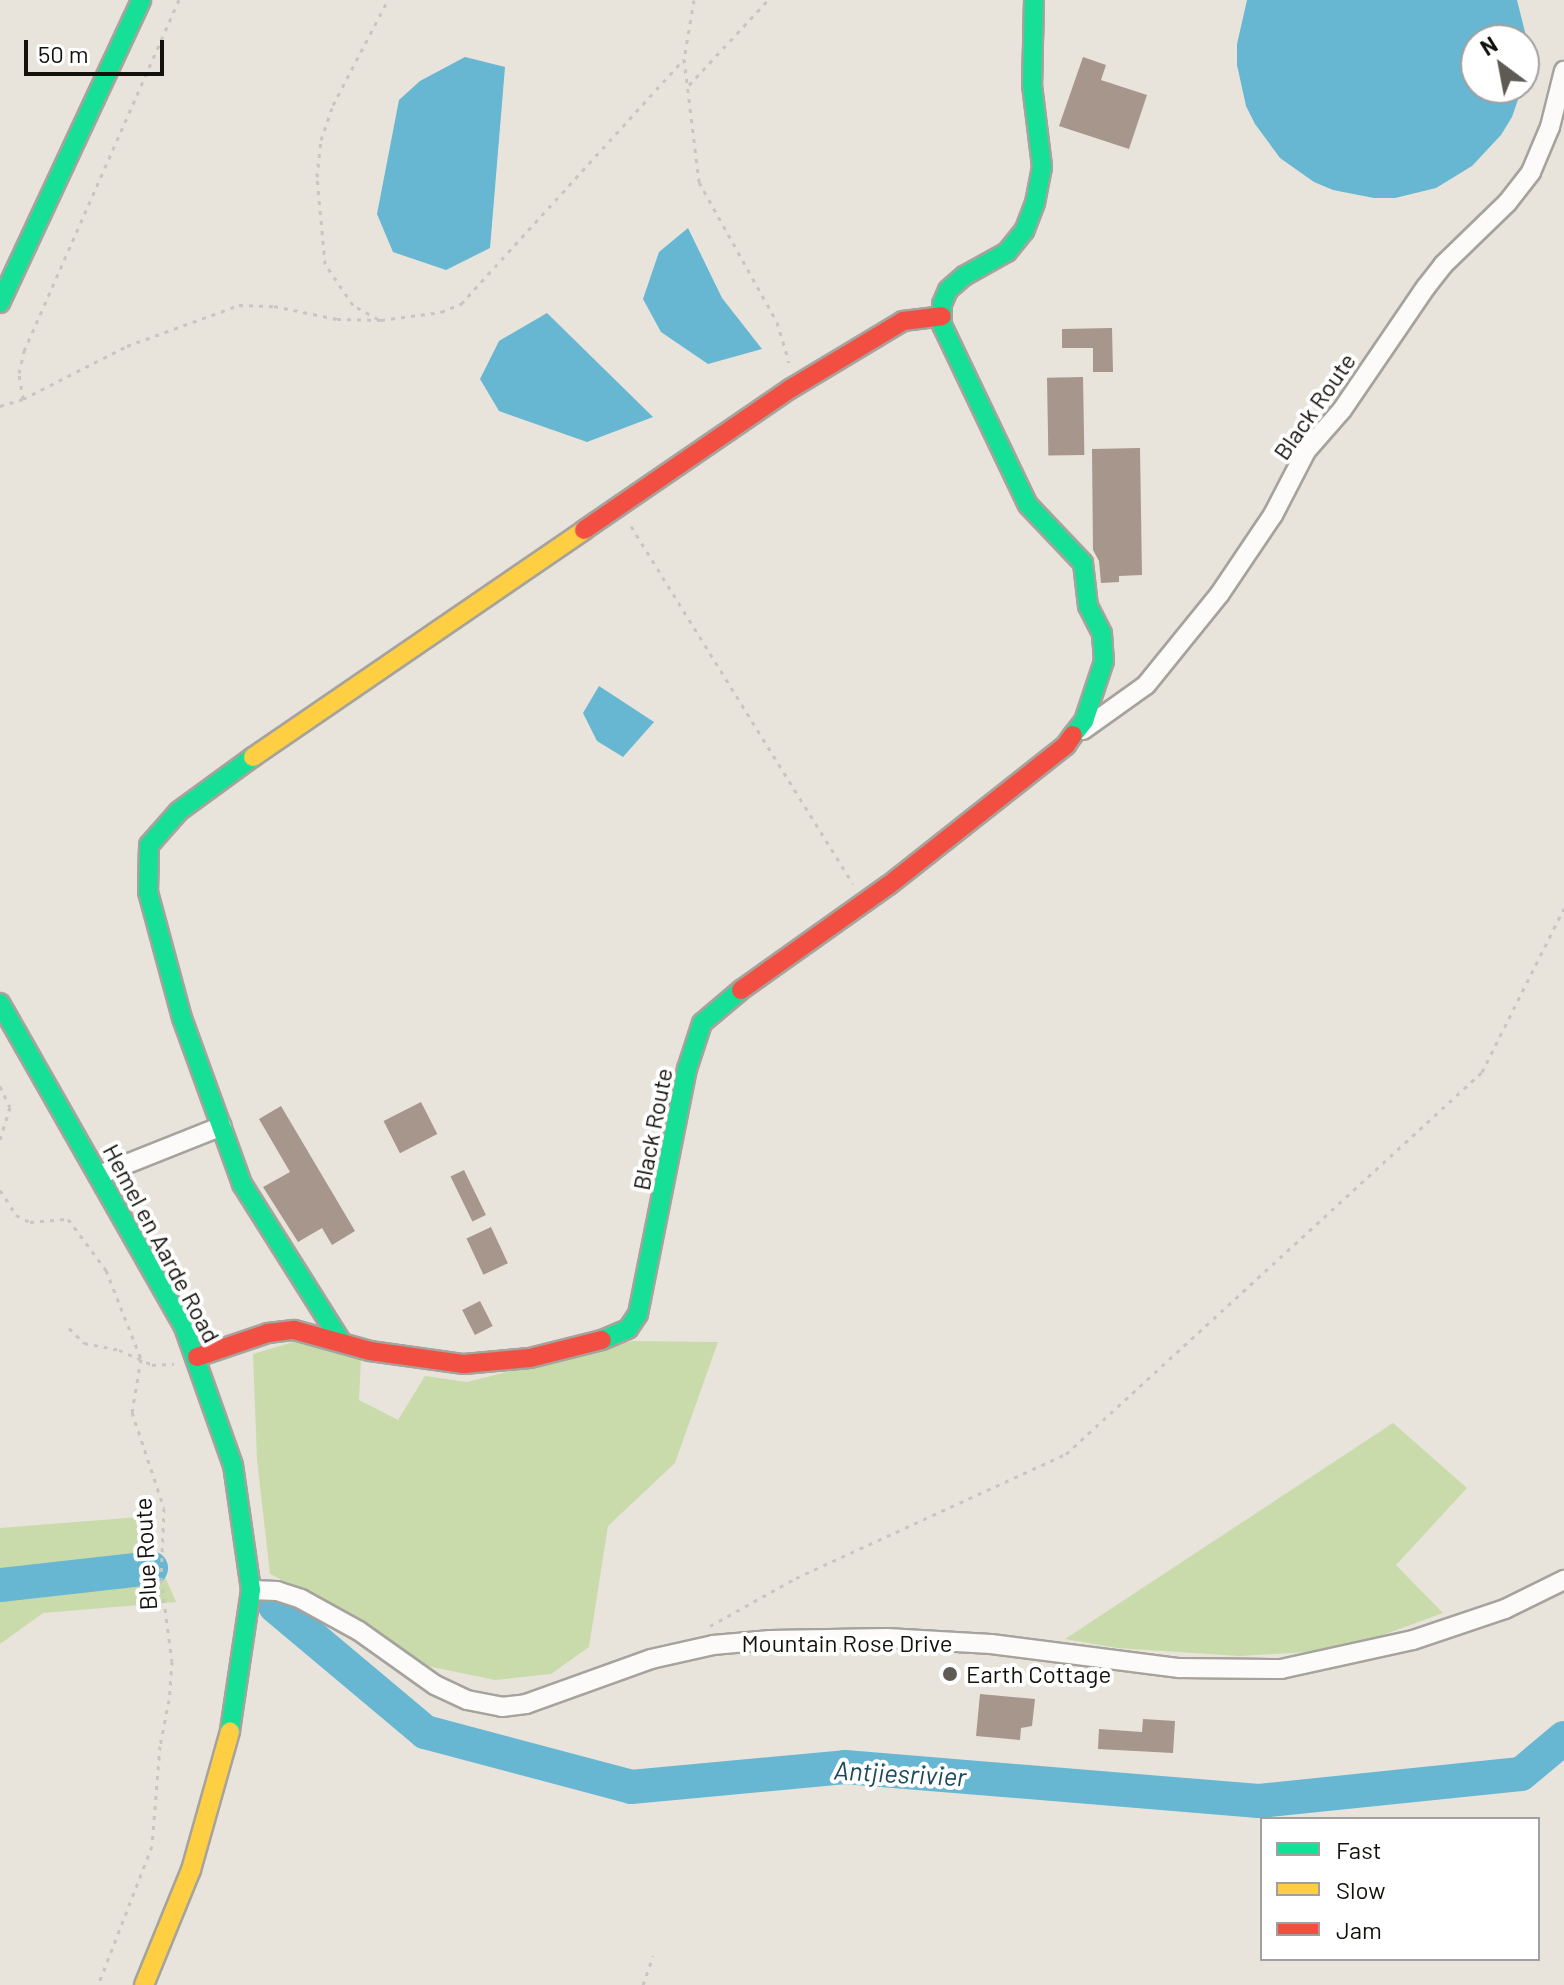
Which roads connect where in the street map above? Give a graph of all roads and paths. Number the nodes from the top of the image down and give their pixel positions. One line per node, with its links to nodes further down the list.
1 (141, 0): 10 (street)
2 (179, 0): 14 (path)
3 (388, 0): 12 (path)
4 (694, 0): 7 (path)
5 (768, 0): 9 (path)
6 (1034, 0): 11 (street)
7 (684, 59): 9 (path); 12 (path)
8 (1564, 71): 17 (street, Black Route)
9 (688, 86): 13 (path)
10 (0, 303)
11 (942, 316): 13 (street); 17 (street, Black Route)
12 (381, 320): 14 (path)
13 (790, 389): 16 (street)
14 (23, 399): 15 (path)
15 (0, 406)
16 (619, 506): 18 (path); 22 (street)
17 (1066, 745): 18 (street, Black Route)
18 (864, 902): 27 (street, Black Route)
19 (1564, 908): 32 (path)
20 (0, 1003): 24 (street, Hemel en Aarde Road)
21 (0, 1086): 23 (path)
22 (222, 1126): 24 (street); 27 (street)
23 (0, 1139)
24 (99, 1175): 28 (street, Hemel en Aarde Road)
25 (0, 1190): 29 (path)
26 (69, 1328): 29 (path)
27 (342, 1343): 28 (street, Black Route)
28 (197, 1357): 29 (path); 31 (street, Hemel en Aarde Road)
29 (141, 1359): 34 (path, Blue Route)
30 (1564, 1580): 31 (street, Mountain Rose Drive)
31 (251, 1590): 35 (street, Hemel en Aarde Road)
32 (704, 1629)
33 (653, 1956): 36 (path)
34 (98, 1985)
35 (144, 1985)
36 (643, 1985)

